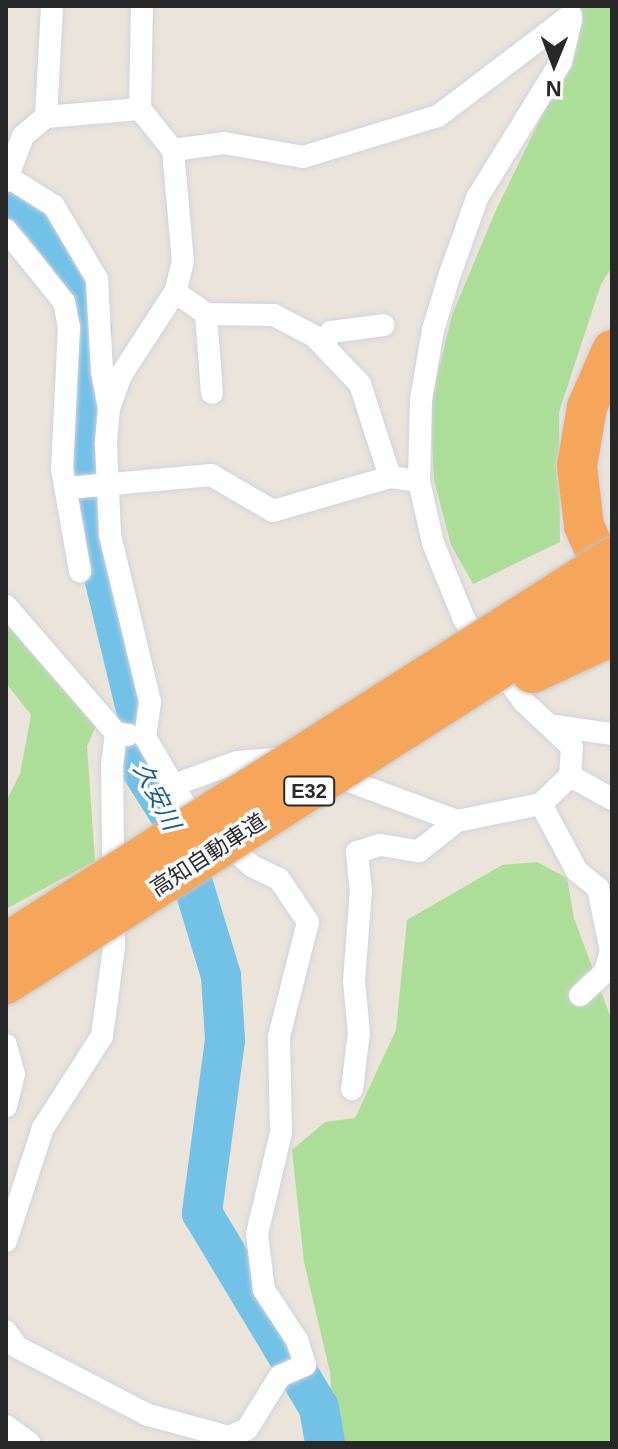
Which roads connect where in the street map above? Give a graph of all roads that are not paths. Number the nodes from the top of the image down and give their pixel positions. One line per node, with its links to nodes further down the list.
1 (52, 6): 5 (street)
2 (142, 6): 4 (street)
3 (571, 13): 6 (street); 17 (street)
4 (140, 109): 5 (street); 6 (street)
5 (46, 117): 7 (street)
6 (173, 150): 9 (street)
7 (8, 167): 15 (street)
8 (6, 230): 19 (street)
9 (175, 292): 10 (street); 15 (street)
10 (206, 314): 12 (street); 14 (street)
11 (384, 325): 12 (street)
12 (324, 344): 16 (street)
13 (612, 350): 23 (highway)
14 (212, 393)
15 (109, 408): 18 (street)
16 (390, 477): 17 (street); 18 (street)
17 (419, 481): 27 (street)
18 (105, 485): 19 (street); 30 (street)
19 (68, 488): 22 (street)
20 (612, 529): 31 (highway, bridge)
21 (612, 558): 31 (highway, 高知自動車道 / E32, bridge)
22 (80, 571)
23 (612, 588)
24 (612, 597): 37 (highway, 高知自動車道 / E32, bridge)
25 (6, 606): 28 (street)
26 (612, 636): 37 (highway, bridge)
27 (555, 726): 29 (street); 32 (street)
28 (116, 733): 30 (street); 44 (street)
29 (612, 734)
30 (145, 737): 33 (street)
31 (317, 745): 38 (highway, 高知自動車道 / E32, bridge)
32 (570, 776): 34 (street); 35 (street)
33 (174, 785): 36 (street); 46 (street)
34 (612, 799)
35 (541, 804): 36 (street); 40 (street)
36 (457, 821): 42 (street)
37 (85, 934): 39 (highway, 高知自動車道 / E32, bridge)
38 (6, 943)
39 (6, 984)
40 (580, 995)
41 (6, 1045): 43 (street)
42 (352, 1089)
43 (6, 1106)
44 (10, 1202): 45 (street)
45 (6, 1241)
46 (6, 1331)
47 (6, 1426): 48 (street)
48 (29, 1443)

